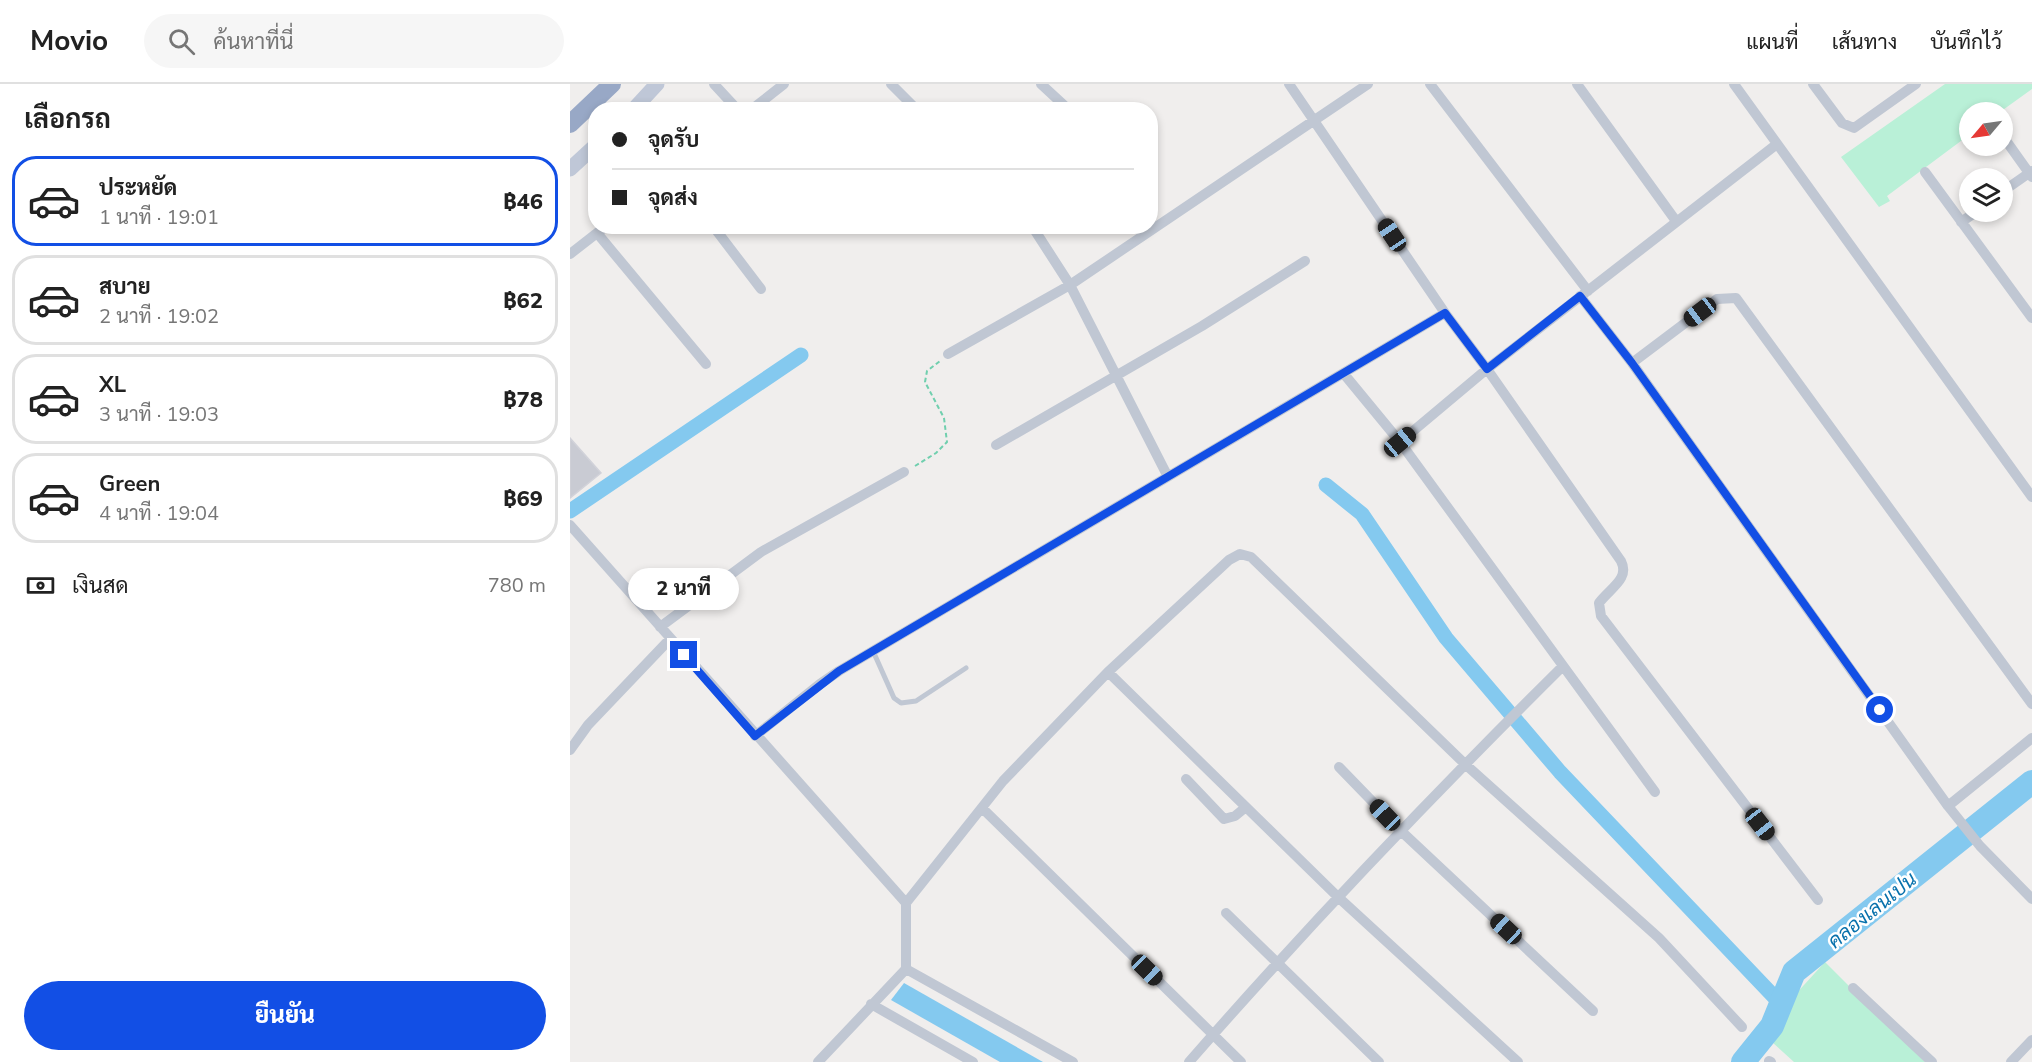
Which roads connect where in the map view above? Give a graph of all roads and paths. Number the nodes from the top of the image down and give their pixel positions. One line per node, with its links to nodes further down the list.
1 (612, 84): 14 (highway)
2 (657, 84): 15 (main road)
3 (714, 84): 16 (street)
4 (783, 84): 17 (street)
5 (891, 84): 18 (street)
6 (1041, 84): 19 (street)
7 (1289, 84): 21 (street)
8 (1368, 84): 21 (street)
9 (1430, 84): 43 (street)
10 (1577, 84): 31 (street)
11 (1734, 84): 23 (street)
12 (1813, 84): 13 (street)
13 (1916, 84)
14 (593, 102)
15 (640, 102)
16 (731, 102)
17 (761, 102)
18 (909, 102)
19 (1060, 102)
20 (588, 107): 22 (highway)
21 (1314, 119): 33 (street); 44 (street)
22 (570, 124)
23 (1777, 144): 31 (street); 56 (street)
24 (2013, 149): 28 (street)
25 (588, 152): 26 (main road)
26 (570, 169)
27 (1925, 172): 30 (street)
28 (2031, 173): 29 (street)
29 (2013, 185)
30 (1959, 219)
31 (1676, 221): 43 (street)
32 (1961, 222): 45 (street)
33 (1158, 225)
34 (597, 234): 39 (street)
35 (605, 234): 48 (street)
36 (719, 234): 42 (street)
37 (1037, 234): 41 (street)
38 (1145, 234): 41 (street)
39 (570, 254)
40 (1305, 261): 51 (street)
41 (1070, 285): 46 (street); 51 (street)
42 (760, 290)
43 (1584, 293): 47 (street); 49 (street)
44 (1445, 313): 49 (street); 50 (street)
45 (2032, 318)
46 (948, 354): 54 (path)
47 (1632, 363): 64 (street); 72 (street)
48 (706, 364)
49 (1487, 369): 52 (street); 78 (street)
50 (1344, 375): 52 (street); 55 (street)
51 (1117, 376): 53 (street); 55 (street)
52 (1400, 442): 61 (street)
53 (996, 445)
54 (904, 472): 58 (street)
55 (1167, 475): 60 (street)
56 (2032, 497)
57 (571, 526): 58 (street)
58 (660, 627): 59 (street)
59 (670, 639): 65 (street); 67 (street)
60 (873, 651): 62 (lane); 65 (street)
61 (1562, 667): 68 (street); 71 (street)
62 (966, 668)
63 (1108, 672): 68 (street); 73 (street); 74 (street)
64 (2032, 704)
65 (755, 736): 79 (street)
66 (2032, 738): 72 (street)
67 (570, 750)
68 (1464, 764): 75 (street); 86 (street)
69 (1339, 767): 75 (street)
70 (1186, 779): 73 (street)
71 (1656, 792)
72 (1948, 806): 77 (street)
73 (1246, 807): 76 (street)
74 (982, 808): 79 (street); 87 (street)
75 (1401, 831): 76 (street); 85 (street)
76 (1338, 897): 81 (street); 95 (street)
77 (2032, 898)
78 (1818, 900)
79 (906, 903): 82 (street)
80 (1226, 913): 81 (street)
81 (1278, 966): 87 (street); 94 (street)
82 (906, 969): 84 (street); 91 (street)
83 (1853, 987): 96 (street)
84 (871, 1004): 89 (street); 90 (street)
85 (1593, 1011)
86 (1742, 1027)
87 (1213, 1035): 92 (street); 93 (street)
88 (2032, 1040): 97 (street)
89 (818, 1062)
90 (973, 1062)
91 (1072, 1062)
92 (1189, 1062)
93 (1241, 1062)
94 (1379, 1062)
95 (1518, 1062)
96 (1932, 1062)
97 (2011, 1062)

